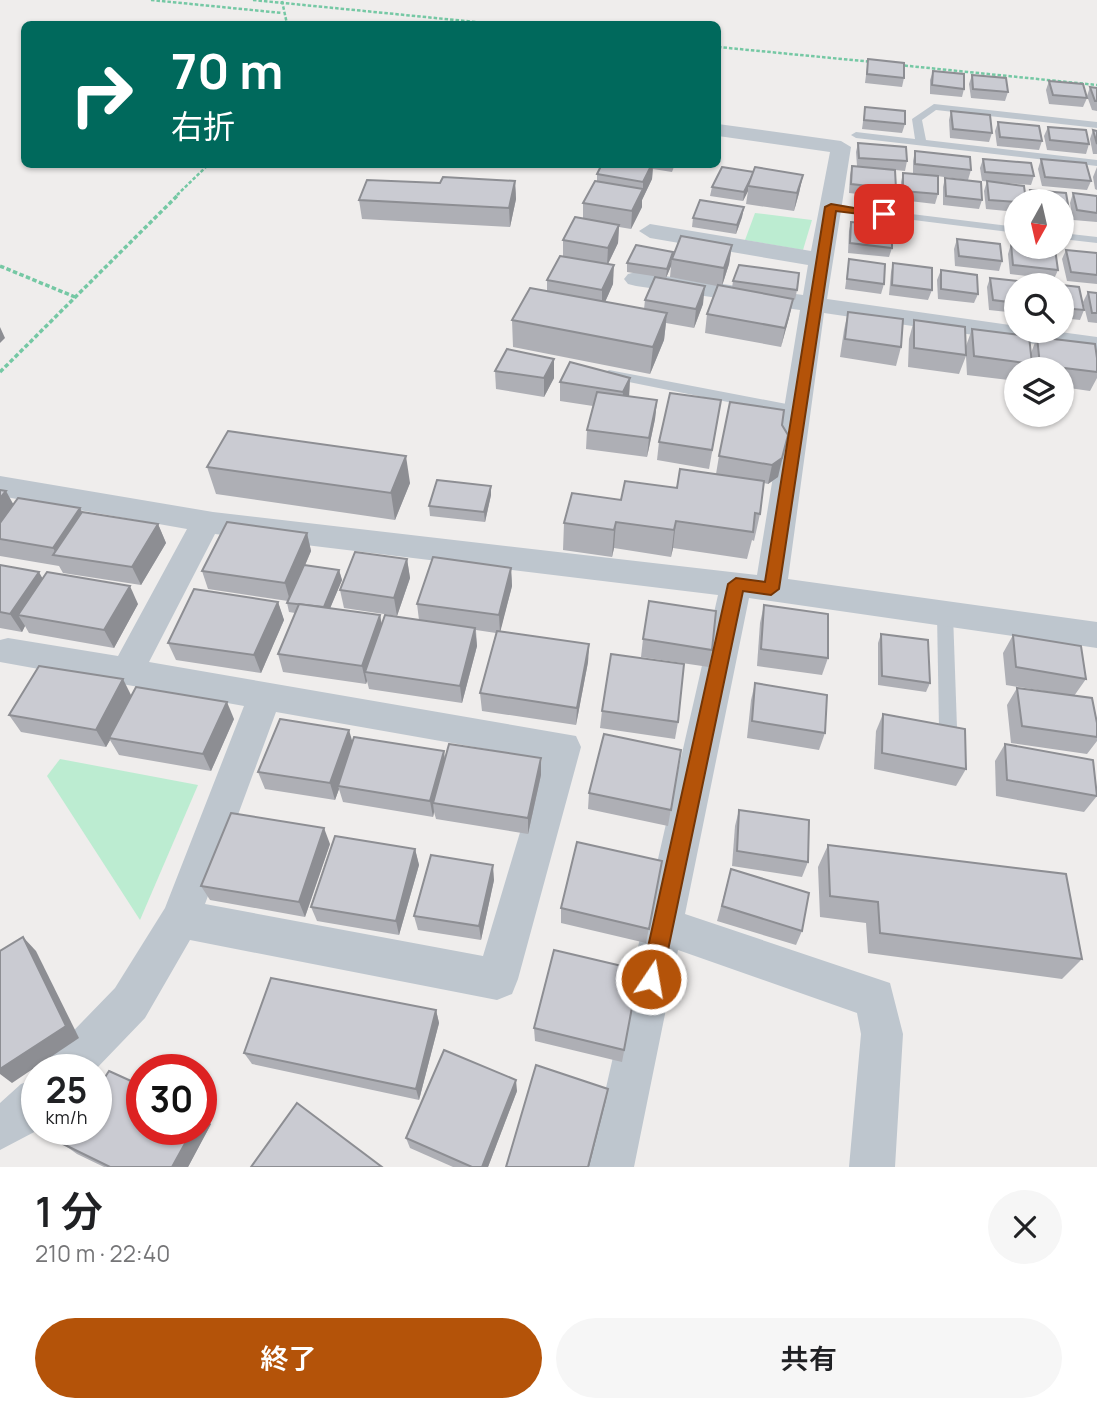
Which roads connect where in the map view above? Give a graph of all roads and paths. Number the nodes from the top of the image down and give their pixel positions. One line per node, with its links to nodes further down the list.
1 (150, 0): 4 (path)
2 (253, 0): 3 (path)
3 (281, 1): 4 (path); 6 (path)
4 (282, 13): 5 (path)
5 (286, 21)
6 (468, 21)
7 (721, 47): 8 (path)
8 (880, 63)
9 (894, 64): 10 (path)
10 (1097, 85)
11 (1097, 125): 14 (lane)
12 (721, 130): 17 (street)
13 (856, 135): 14 (lane)
14 (921, 142): 15 (lane)
15 (1097, 163)
16 (205, 168): 25 (path)
17 (831, 207): 18 (lane); 22 (street)
18 (1004, 228)
19 (650, 231): 22 (street)
20 (1074, 237): 21 (lane)
21 (1097, 240)
22 (821, 260): 26 (street)
23 (0, 266): 25 (path)
24 (636, 279): 26 (street)
25 (75, 297): 29 (path)
26 (813, 306): 27 (street); 30 (street)
27 (1097, 345)
28 (588, 370): 30 (lane)
29 (0, 372)
30 (797, 411): 33 (street)
31 (0, 486): 32 (street)
32 (206, 522): 33 (street); 37 (street)
33 (754, 586): 34 (street); 41 (street)
34 (945, 614): 35 (street); 39 (lane)
35 (1097, 635)
36 (8, 651): 37 (street)
37 (127, 672): 38 (street)
38 (265, 695): 40 (street); 40 (street)
39 (948, 729)
40 (180, 919): 42 (street)
41 (663, 926): 45 (street); 46 (street)
42 (81, 1054)
43 (21, 1116): 44 (street)
44 (0, 1128)
45 (611, 1167)
46 (872, 1167)

